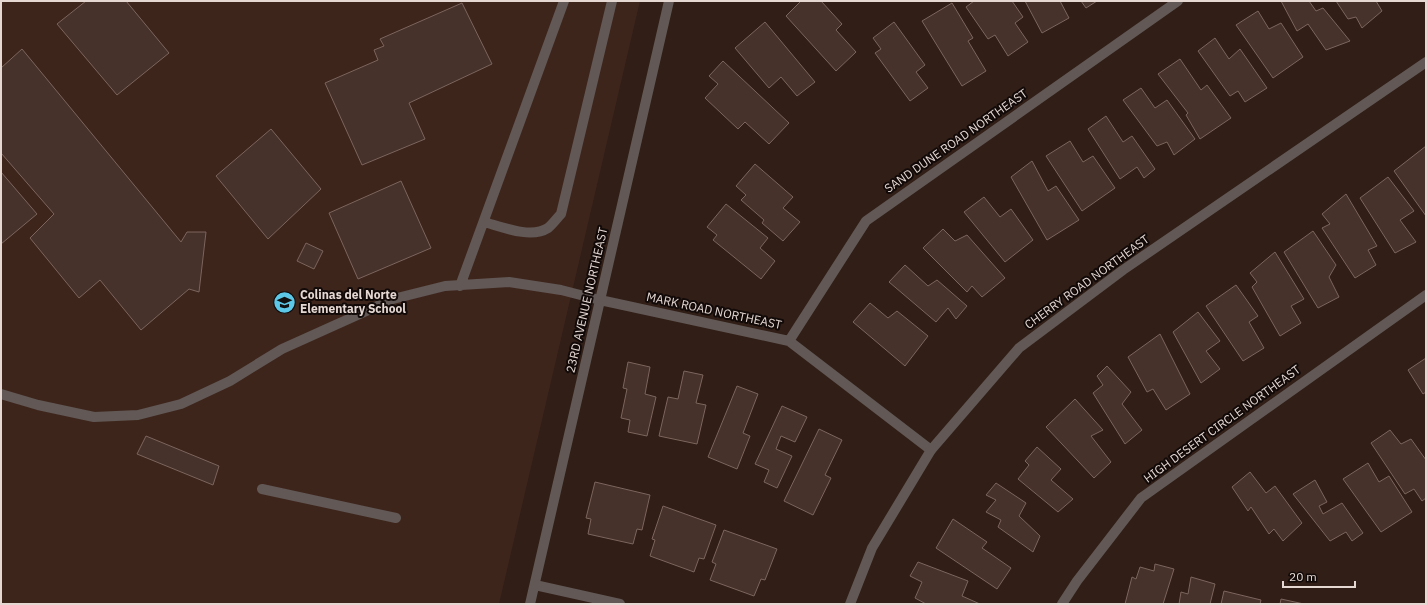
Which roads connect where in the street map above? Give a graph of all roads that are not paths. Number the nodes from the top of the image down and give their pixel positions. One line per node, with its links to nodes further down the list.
1 (564, 1): 6 (street)
2 (612, 1): 6 (street)
3 (669, 1): 9 (street, 23RD AVENUE NORTHEAST)
4 (1178, 1): 10 (street, SAND DUNE ROAD NORTHEAST)
5 (1426, 62): 12 (street, CHERRY ROAD NORTHEAST)
6 (484, 222): 7 (street)
7 (460, 286): 9 (street, MARK ROAD NORTHEAST); 11 (street, MARK ROAD NORTHEAST)
8 (1426, 295): 19 (street, HIGH DESERT CIRCLE NORTHEAST)
9 (600, 300): 10 (street, MARK ROAD NORTHEAST); 15 (street, 23RD AVENUE NORTHEAST)
10 (789, 341): 12 (street, MARK ROAD NORTHEAST)
11 (1, 394)
12 (931, 450): 18 (street, CHERRY ROAD NORTHEAST)
13 (262, 489): 14 (street)
14 (396, 518)
15 (534, 585): 16 (street, 23RD AVENUE NORTHEAST); 17 (street)
16 (530, 604)
17 (620, 604)
18 (850, 604)
19 (1062, 604)

